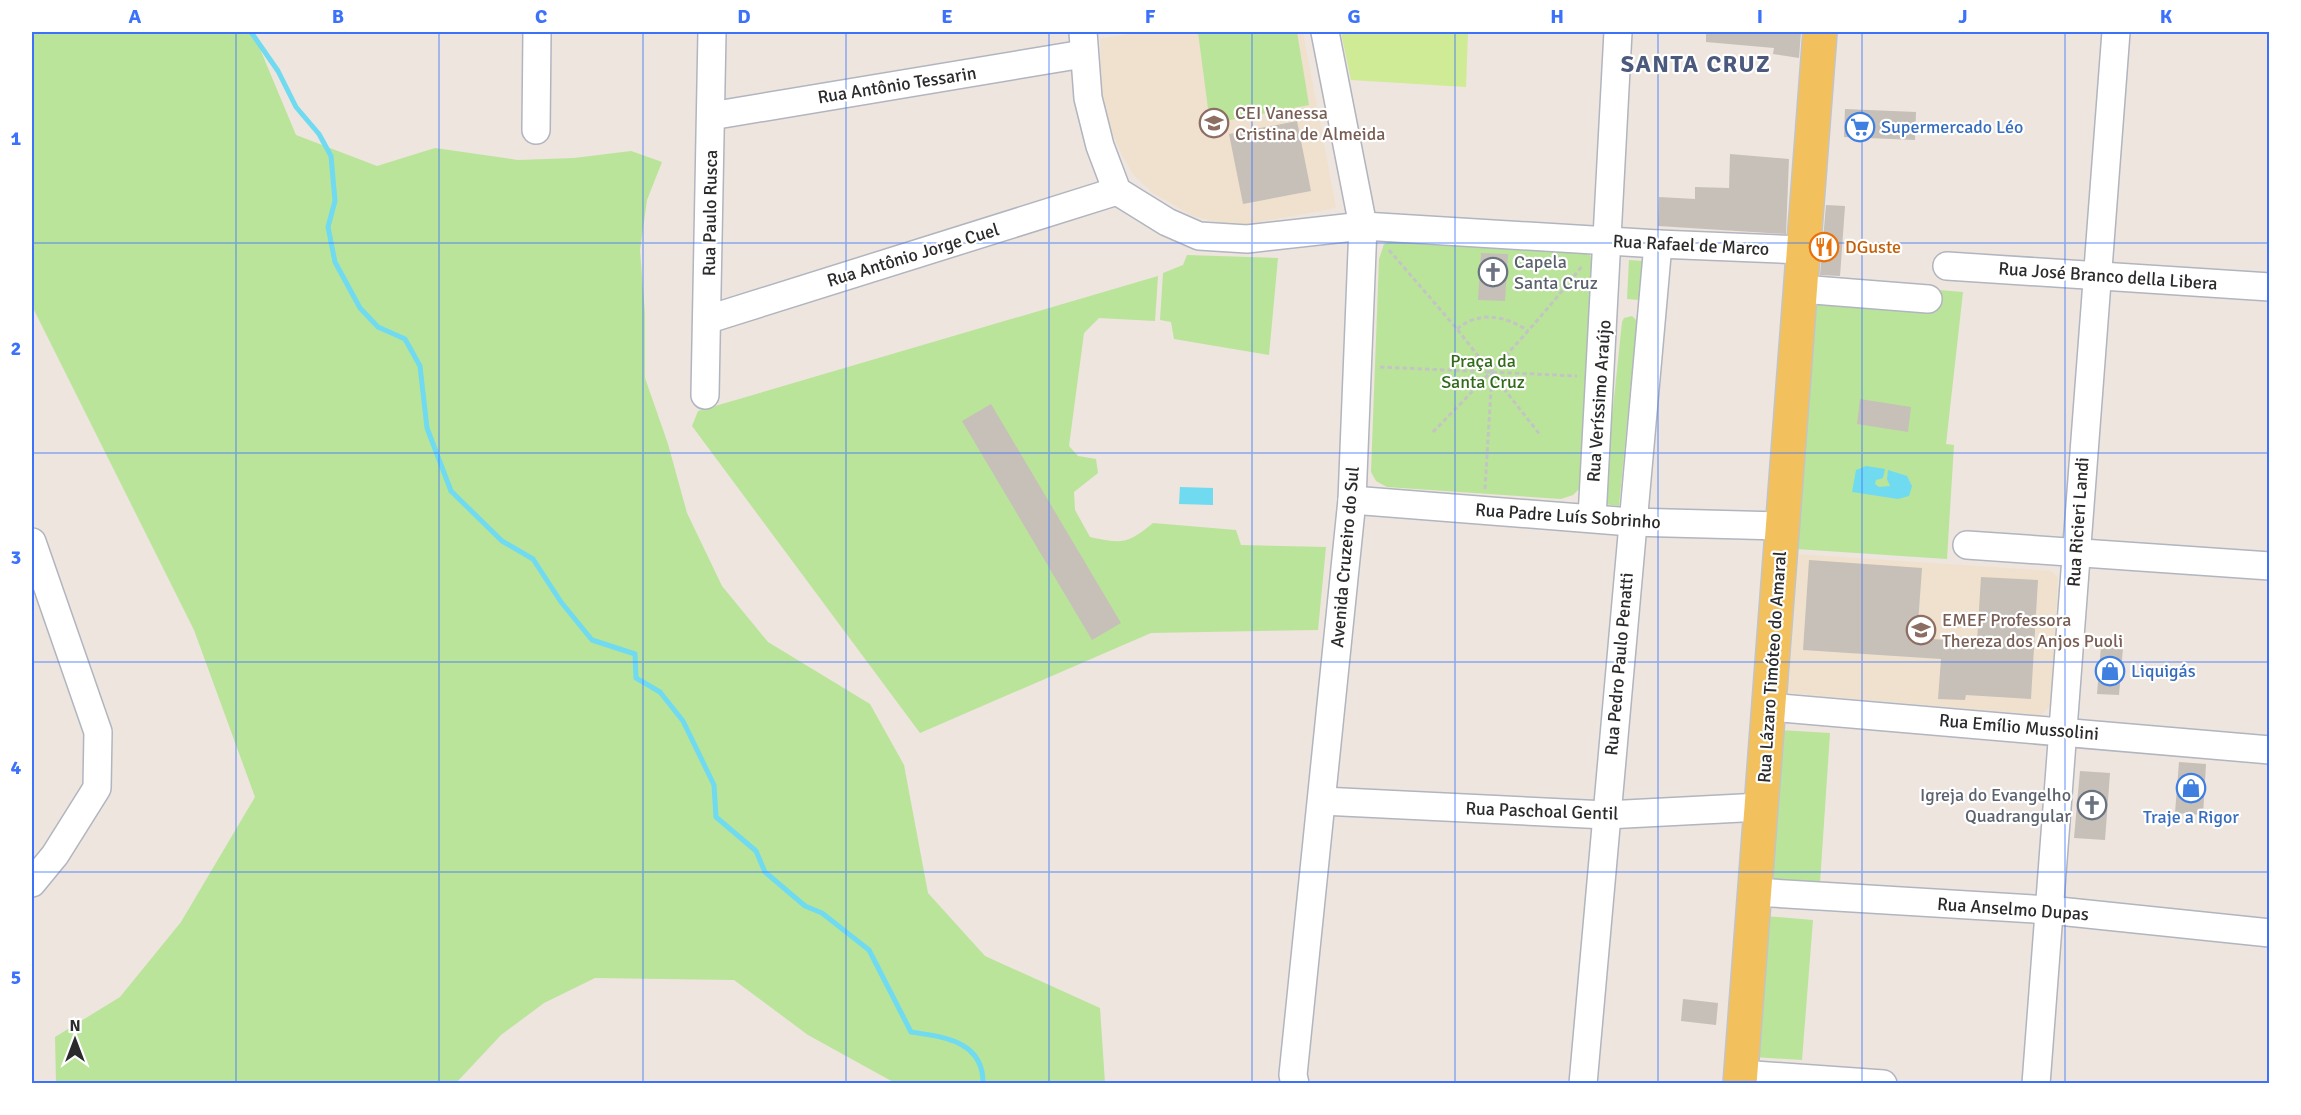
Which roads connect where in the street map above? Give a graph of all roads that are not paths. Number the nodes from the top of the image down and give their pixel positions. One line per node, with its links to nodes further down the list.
1 (537, 32): 9 (street)
2 (712, 32): 8 (street, Rua Paulo Rusca)
3 (1325, 32): 11 (street, Avenida Cruzeiro do Sul)
4 (1618, 32): 12 (street, Rua Veríssimo Araújo)
5 (1820, 32): 14 (main road, Rua Lázaro Timóteo do Amaral)
6 (2116, 32): 16 (street, Rua Ricieri Landi)
7 (1083, 43): 8 (street, Rua Antônio Tessarin); 10 (street)
8 (711, 116): 22 (street, Rua Paulo Rusca)
9 (536, 130)
10 (1117, 191): 11 (street, Rua Rafael de Marco); 22 (street, Rua Antônio Jorge Cuel)
11 (1363, 226): 12 (street, Rua Rafael de Marco); 24 (street, Avenida Cruzeiro do Sul)
12 (1607, 241): 13 (street, Rua Rafael de Marco); 20 (street, Rua Veríssimo Araújo)
13 (1658, 244): 14 (street, Rua Rafael de Marco); 21 (street, Rua Pedro Paulo Penatti)
14 (1803, 250): 18 (main road, Rua Lázaro Timóteo do Amaral)
15 (1947, 266): 16 (street, Rua José Branco della Libera)
16 (2096, 274): 17 (street, Rua José Branco della Libera); 30 (street, Rua Ricieri Landi)
17 (2270, 287)
18 (1801, 289): 19 (street); 27 (main road, Rua Lázaro Timóteo do Amaral)
19 (1928, 299)
20 (1605, 307): 21 (street); 25 (street, Rua Veríssimo Araújo)
21 (1651, 310): 26 (street, Rua Pedro Paulo Penatti)
22 (709, 319): 23 (street, Rua Paulo Rusca)
23 (705, 395)
24 (1353, 500): 25 (street, Rua Padre Luís Sobrinho); 35 (street, Avenida Cruzeiro do Sul)
25 (1592, 518): 26 (street, Rua Padre Luís Sobrinho)
26 (1631, 522): 27 (street, Rua Padre Luís Sobrinho); 37 (street, Rua Pedro Paulo Penatti)
27 (1783, 526): 32 (main road, Rua Lázaro Timóteo do Amaral)
28 (32, 542): 38 (street)
29 (1966, 545): 30 (street)
30 (2075, 550): 31 (street); 33 (street, Rua Ricieri Landi)
31 (2270, 566)
32 (1768, 707): 33 (street, Rua Emílio Mussolini); 36 (main road, Rua Lázaro Timóteo do Amaral)
33 (2065, 731): 34 (street, Rua Emílio Mussolini); 40 (street, Rua Ricieri Landi)
34 (2270, 750)
35 (1322, 801): 37 (street, Rua Paschoal Gentil); 43 (street, Avenida Cruzeiro do Sul)
36 (1761, 807): 37 (street, Rua Paschoal Gentil); 39 (main road, Rua Lázaro Timóteo do Amaral)
37 (1606, 815): 44 (street, Rua Pedro Paulo Penatti)
38 (32, 883)
39 (1755, 892): 40 (street, Rua Anselmo Dupas); 42 (main road, Rua Lázaro Timóteo do Amaral)
40 (2049, 910): 41 (street, Rua Anselmo Dupas); 46 (street, Rua Ricieri Landi)
41 (2270, 933)
42 (1740, 1079): 45 (street)
43 (1295, 1083)
44 (1583, 1083)
45 (1883, 1083)
46 (2036, 1083)

